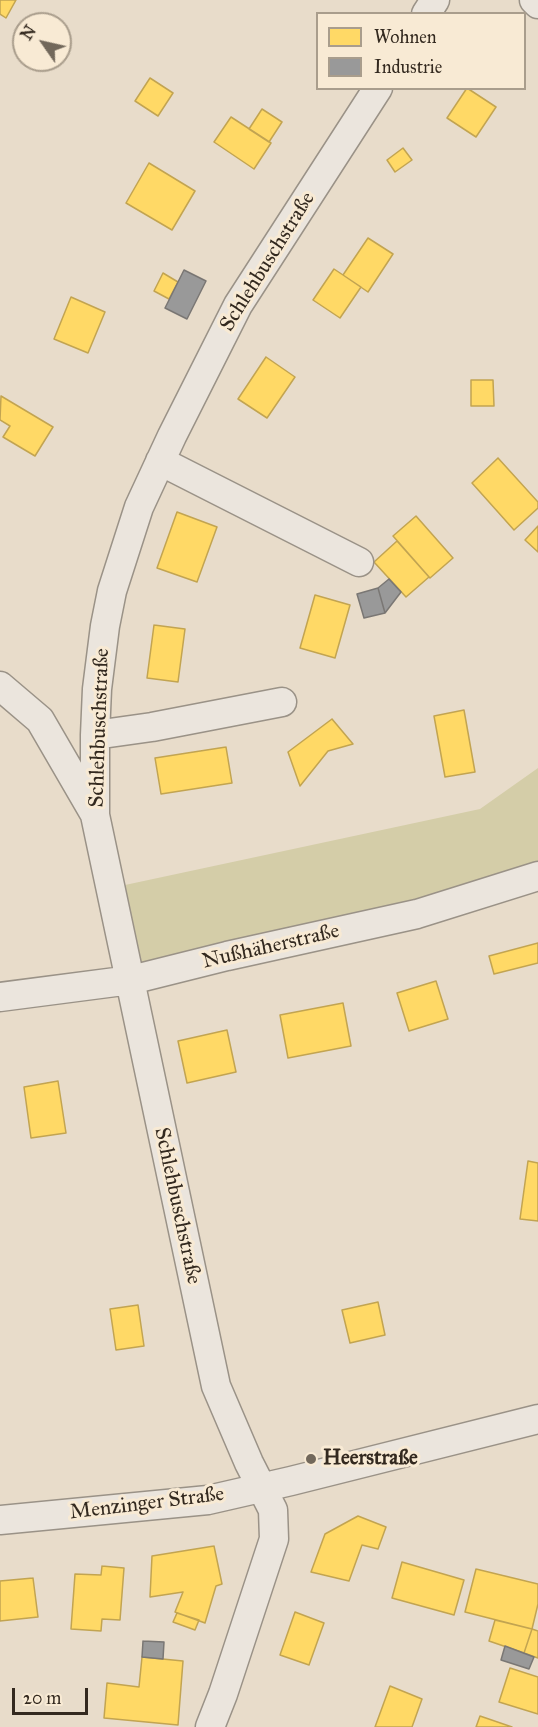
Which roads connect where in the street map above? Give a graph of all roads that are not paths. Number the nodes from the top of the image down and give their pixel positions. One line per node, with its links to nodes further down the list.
1 (534, 0): 2 (street)
2 (538, 4)
3 (377, 90): 4 (street, Schlehbuschstraße)
4 (160, 461): 5 (street); 8 (street, Schlehbuschstraße)
5 (359, 562)
6 (0, 686): 9 (street)
7 (282, 702): 8 (street)
8 (95, 735): 9 (street, Schlehbuschstraße)
9 (95, 815): 11 (street, Schlehbuschstraße)
10 (538, 876): 11 (street, Nußhäherstraße)
11 (131, 980): 12 (street, Nußhäherstraße); 14 (street, Schlehbuschstraße)
12 (0, 997)
13 (538, 1419): 14 (street, Menzinger Straße)
14 (262, 1487): 15 (street, Menzinger Straße); 16 (street)
15 (0, 1520)
16 (210, 1727)

